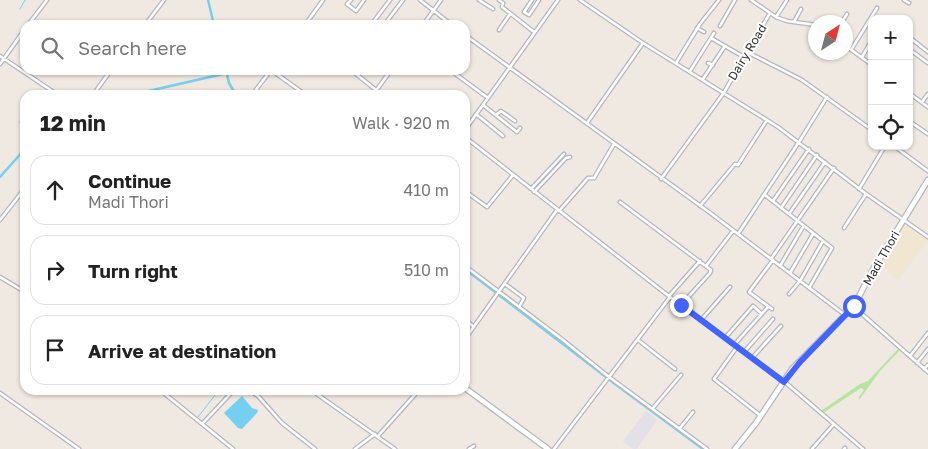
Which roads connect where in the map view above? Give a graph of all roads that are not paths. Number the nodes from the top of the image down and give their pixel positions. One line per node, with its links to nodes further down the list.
1 (47, 0): 30 (street)
2 (164, 0): 31 (street)
3 (324, 0): 32 (street)
4 (350, 0): 5 (street)
5 (364, 0)
6 (390, 0): 33 (street)
7 (403, 0): 34 (street)
8 (420, 0): 26 (street)
9 (441, 0): 26 (street)
10 (479, 0): 24 (street)
11 (499, 0): 28 (street)
12 (532, 0): 13 (street)
13 (540, 0)
14 (558, 0): 43 (street)
15 (580, 0): 49 (street)
16 (719, 0): 40 (street)
17 (736, 0): 39 (street)
18 (751, 0): 21 (street)
19 (787, 0): 29 (street)
20 (904, 0): 22 (street)
21 (756, 1): 27 (street)
22 (909, 3)
23 (877, 8): 51 (street)
24 (493, 9)
25 (801, 9): 37 (street)
26 (433, 11): 35 (street); 36 (street)
27 (770, 13): 29 (street); 54 (street, Dairy Road)
28 (510, 14): 41 (street); 43 (street)
29 (776, 17): 37 (street)
30 (32, 20)
31 (149, 20)
32 (308, 20)
33 (375, 20)
34 (388, 20)
35 (427, 20)
36 (445, 20)
37 (794, 22): 38 (street)
38 (808, 24)
39 (720, 26)
40 (697, 28): 42 (street); 62 (street)
41 (499, 30)
42 (704, 32)
43 (534, 33): 67 (street)
44 (714, 33): 47 (street)
45 (20, 36): 60 (street)
46 (470, 38): 67 (street)
47 (711, 38): 50 (street); 69 (street)
48 (913, 40): 56 (street)
49 (643, 43): 62 (street); 96 (street)
50 (725, 46): 58 (street); 66 (street)
51 (853, 47)
52 (868, 47): 59 (street)
53 (853, 51): 59 (street)
54 (747, 52): 58 (street, Dairy Road); 86 (street)
55 (913, 52): 65 (street)
56 (928, 52)
57 (0, 56): 60 (street)
58 (744, 57): 83 (street, Dairy Road)
59 (862, 57): 61 (street)
60 (4, 58): 64 (street); 68 (street)
61 (868, 62)
62 (676, 63): 69 (street)
63 (708, 63): 66 (street)
64 (0, 64)
65 (928, 64)
66 (712, 65): 77 (street)
67 (510, 67): 87 (street); 96 (street)
68 (20, 69)
69 (690, 71): 77 (street)
70 (29, 75): 78 (street)
71 (108, 75): 79 (street)
72 (267, 75): 80 (street)
73 (278, 75): 81 (street)
74 (357, 75): 82 (street)
75 (387, 75): 82 (street)
76 (457, 75): 87 (street)
77 (703, 79): 83 (street)
78 (51, 90)
79 (97, 90)
80 (256, 90)
81 (299, 90)
82 (376, 90)
83 (723, 92): 93 (street); 115 (street, Dairy Road)
84 (928, 94): 88 (street)
85 (913, 96): 88 (street)
86 (826, 97): 98 (street); 103 (street)
87 (488, 98): 89 (street)
88 (922, 102): 90 (street)
89 (483, 105): 91 (street); 92 (street)
90 (928, 107)
91 (476, 114): 95 (street); 101 (street)
92 (496, 115): 94 (street); 99 (street)
93 (768, 120): 103 (street); 126 (street)
94 (515, 121)
95 (470, 123)
96 (587, 123): 104 (street)
97 (913, 124): 100 (street)
98 (868, 127)
99 (520, 128)
100 (928, 134)
101 (502, 136)
102 (470, 141): 114 (street)
103 (799, 142): 105 (street); 121 (street)
104 (614, 144): 115 (street); 128 (street)
105 (809, 149): 109 (street); 124 (street)
106 (882, 150): 118 (street)
107 (899, 150): 113 (street)
108 (564, 154): 117 (street)
109 (817, 155): 111 (street); 127 (street)
110 (570, 157): 119 (street)
111 (825, 162): 112 (street); 129 (street)
112 (834, 168): 118 (street); 132 (street)
113 (928, 171)
114 (512, 175): 117 (street); 123 (street)
115 (661, 178): 126 (street)
116 (927, 183): 130 (main road, Madi Thori)
117 (530, 189): 119 (street)
118 (859, 189): 122 (street)
119 (534, 192): 128 (street)
120 (20, 194): 131 (street)
121 (765, 194): 124 (street); 136 (street)
122 (866, 194): 130 (street); 134 (street)
123 (470, 195)
124 (773, 201): 127 (street)
125 (620, 202): 141 (street)
126 (700, 206): 135 (street)
127 (781, 208): 129 (street)
128 (559, 211): 148 (street); 154 (street)
129 (789, 214): 132 (street)
130 (904, 219): 138 (street); 156 (main road, Madi Thori)
131 (0, 220)
132 (796, 221): 133 (street); 140 (street)
133 (803, 226): 137 (street); 143 (street)
134 (844, 228)
135 (733, 231): 136 (street); 142 (street)
136 (738, 234): 140 (street)
137 (813, 234): 139 (street); 145 (street)
138 (928, 237)
139 (823, 241): 147 (street); 150 (street)
140 (772, 260): 143 (street); 158 (street)
141 (700, 261): 142 (street); 154 (street)
142 (706, 266): 155 (street)
143 (780, 266): 145 (street)
144 (470, 270): 152 (street)
145 (790, 273): 147 (street)
146 (0, 277): 151 (street)
147 (800, 281): 150 (street); 153 (street)
148 (505, 284): 152 (street); 157 (street)
149 (730, 288): 161 (street)
150 (809, 288): 159 (street)
151 (20, 289)
152 (499, 292): 157 (street); 164 (street)
153 (789, 294)
154 (670, 297): 155 (street); 168 (street)
155 (681, 305): 161 (street)
156 (854, 306): 159 (main road, Madi Thori); 172 (street)
157 (519, 307): 180 (street)
158 (762, 314): 167 (street); 169 (street)
159 (845, 316): 181 (main road, Madi Thori)
160 (773, 319): 171 (street)
161 (701, 320): 167 (street)
162 (470, 324): 164 (street)
163 (781, 326): 173 (street)
164 (474, 327): 165 (street)
165 (470, 332)
166 (928, 333): 172 (street)
167 (725, 338): 169 (street)
168 (638, 340): 176 (street); 180 (street)
169 (736, 346): 171 (street); 191 (street)
170 (928, 349): 174 (street)
171 (744, 352): 173 (street)
172 (910, 356): 174 (street)
173 (752, 358): 181 (street)
174 (917, 363): 177 (street)
175 (928, 365): 177 (street)
176 (675, 369)
177 (924, 369): 178 (street)
178 (928, 372)
179 (681, 375): 189 (street)
180 (609, 377): 189 (street); 206 (street)
181 (784, 382): 191 (main road, Madi Thori); 192 (street)
182 (470, 392): 205 (main road)
183 (0, 393): 198 (street)
184 (166, 395): 193 (street)
185 (229, 395): 193 (street)
186 (256, 395): 200 (street)
187 (318, 395): 195 (street)
188 (414, 395): 195 (street)
189 (653, 408): 194 (street)
190 (694, 412): 194 (street)
191 (760, 416): 208 (main road, Madi Thori)
192 (834, 423): 209 (street); 210 (street)
193 (202, 424): 199 (street)
194 (680, 428): 207 (street)
195 (376, 435): 196 (street); 203 (street)
196 (359, 446): 201 (street); 202 (street)
197 (474, 446): 204 (street)
198 (79, 449)
199 (232, 449)
200 (315, 449)
201 (355, 449)
202 (362, 449)
203 (395, 449)
204 (469, 449)
205 (548, 449)
206 (554, 449)
207 (707, 449)
208 (735, 449)
209 (812, 449)
210 (864, 449)

